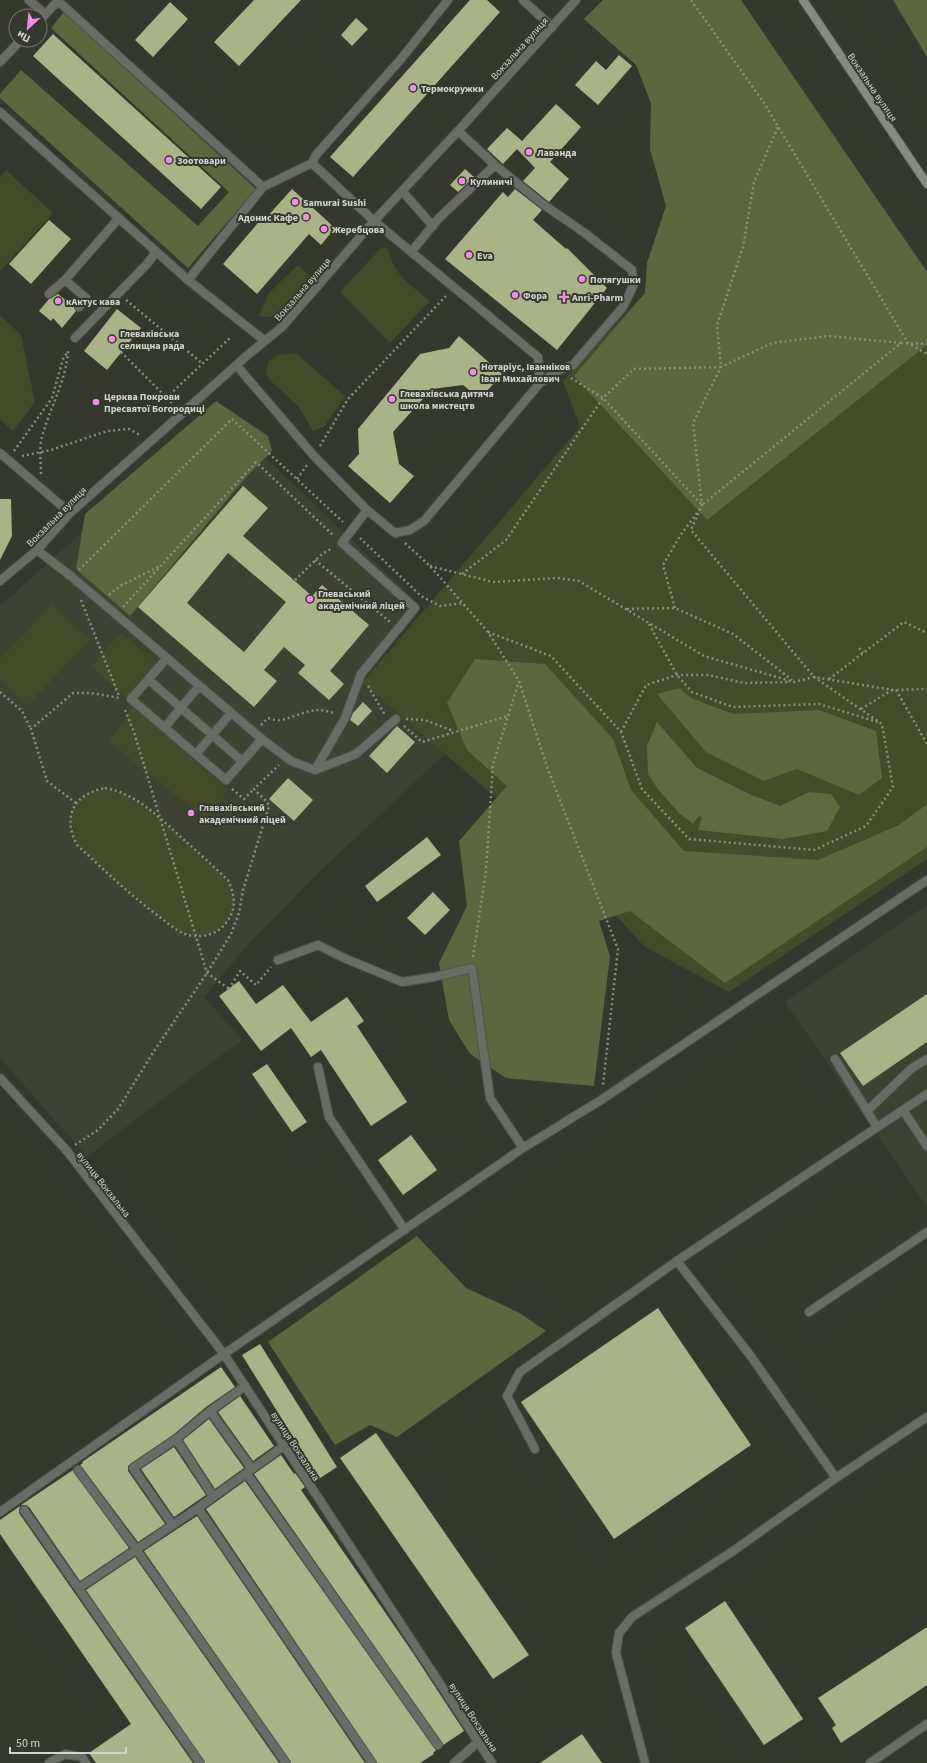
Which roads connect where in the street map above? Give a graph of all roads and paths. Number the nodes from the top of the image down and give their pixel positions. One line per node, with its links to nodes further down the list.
1 (29, 0): 7 (street)
2 (448, 0): 15 (street)
3 (523, 0): 9 (street)
4 (576, 0): 9 (street, Вокзальна вулиця)
5 (691, 0): 13 (path)
6 (802, 0): 17 (street, Вокзальна вулиця)
7 (36, 8)
8 (48, 12): 18 (street)
9 (552, 27): 14 (street, Вокзальна вулиця)
10 (13, 48): 11 (street)
11 (0, 62)
12 (0, 112): 20 (street)
13 (778, 126): 35 (path); 42 (path)
14 (458, 131): 16 (street); 19 (street, Вокзальна вулиця)
15 (312, 163): 18 (street); 21 (street)
16 (495, 165): 22 (street); 43 (street)
17 (927, 184)
18 (263, 187): 26 (street)
19 (402, 192): 21 (street, Вокзальна вулиця); 22 (street)
20 (119, 218): 23 (street); 25 (street)
21 (374, 221): 24 (street); 33 (street, Вокзальна вулиця)
22 (433, 226): 24 (street)
23 (156, 252): 26 (street); 29 (street)
24 (411, 252): 27 (street)
25 (64, 280): 28 (street); 30 (street)
26 (188, 280): 33 (street)
27 (453, 287): 44 (street); 51 (path)
28 (49, 294)
29 (118, 294): 32 (street); 40 (path)
30 (80, 307)
31 (232, 337): 40 (path)
32 (75, 338): 37 (path)
33 (265, 341): 41 (street, Вокзальна вулиця)
34 (901, 343): 35 (path); 42 (path); 55 (path)
35 (908, 343): 36 (path); 39 (path)
36 (927, 344)
37 (68, 351): 49 (path); 52 (path)
38 (121, 352): 45 (path)
39 (927, 354)
40 (203, 364): 45 (path)
41 (237, 366): 47 (street, Вокзальна вулиця); 51 (street)
42 (721, 367): 46 (path); 55 (path)
43 (559, 370): 44 (street); 46 (path)
44 (540, 383): 59 (street)
45 (166, 398): 47 (path)
46 (603, 398): 55 (path); 65 (path)
47 (183, 414): 48 (street, Вокзальна вулиця)
48 (152, 441): 49 (path); 57 (street, Вокзальна вулиця)
49 (42, 452): 52 (path); 54 (path)
50 (0, 453): 52 (street)
51 (314, 456): 53 (path); 56 (street)
52 (8, 459): 54 (street)
53 (297, 479): 58 (path); 66 (path)
54 (40, 487): 57 (street)
55 (702, 505): 72 (path); 84 (path)
56 (367, 510): 58 (street); 59 (street)
57 (70, 513): 61 (street, Вокзальна вулиця)
58 (352, 531): 60 (street); 71 (path)
59 (395, 533): 64 (path)
60 (342, 543): 62 (path); 63 (path); 76 (street)
61 (37, 550): 66 (street); 68 (street, Вокзальна вулиця)
62 (315, 560): 67 (path); 76 (path)
63 (161, 566): 70 (path); 74 (path)
64 (430, 566): 65 (path); 71 (path)
65 (462, 574): 73 (path)
66 (72, 577): 70 (street)
67 (295, 580)
68 (0, 581)
69 (80, 598): 93 (path)
70 (101, 602): 74 (street)
71 (463, 604): 77 (path)
72 (675, 608): 73 (path); 88 (path)
73 (626, 609): 75 (path)
74 (116, 615): 81 (street)
75 (648, 622): 83 (path); 88 (path)
76 (398, 629): 82 (street)
77 (488, 632): 87 (path); 105 (path)
78 (927, 633): 80 (path)
79 (859, 648): 80 (path)
80 (863, 653): 85 (path)
81 (168, 658): 86 (street); 89 (street)
82 (361, 674): 98 (street); 99 (path)
83 (677, 675): 88 (path); 100 (path); 105 (path)
84 (814, 677): 85 (path); 88 (path); 95 (path)
85 (828, 679): 91 (path)
86 (149, 680): 94 (street); 101 (street)
87 (519, 681): 97 (path); 127 (path)
88 (794, 682)
89 (199, 686): 94 (street); 96 (street)
90 (927, 689): 91 (path)
91 (894, 690): 95 (path); 108 (path)
92 (0, 692): 102 (path)
93 (120, 698): 102 (path); 116 (path)
94 (180, 708): 101 (street); 106 (street)
95 (861, 709): 100 (path)
96 (231, 713): 103 (street); 106 (street)
97 (508, 716): 104 (path); 120 (path)
98 (345, 718): 103 (path); 112 (street)
99 (393, 721): 104 (path); 104 (path); 112 (street)
100 (882, 724): 105 (path)
101 (164, 727): 109 (street)
102 (31, 729): 115 (path)
103 (254, 732): 107 (street)
104 (454, 732)
105 (622, 732)
106 (212, 735): 109 (street); 111 (street)
107 (262, 740): 110 (street); 111 (street)
108 (927, 744)
109 (196, 754): 113 (street)
110 (286, 758): 112 (street); 114 (path)
111 (242, 761): 113 (street)
112 (315, 770)
113 (226, 780): 114 (path)
114 (254, 789): 121 (path)
115 (76, 803): 116 (path); 118 (path)
116 (160, 817): 118 (path); 118 (path)
117 (927, 880): 127 (street)
118 (196, 936): 121 (path)
119 (278, 960): 120 (street); 121 (path)
120 (472, 968): 132 (street)
121 (207, 973): 133 (path)
122 (834, 1059): 129 (street)
123 (927, 1059): 129 (street)
124 (318, 1067): 134 (street)
125 (0, 1078): 133 (street, вулиця Вокзальна)
126 (927, 1094): 128 (street)
127 (601, 1100): 132 (street)
128 (903, 1110): 130 (street); 131 (street)
129 (867, 1111): 130 (street)
130 (877, 1127): 136 (street)
131 (927, 1146)
132 (523, 1148): 134 (street)
133 (67, 1151): 138 (street, вулиця Вокзальна)
134 (405, 1230): 138 (street)
135 (927, 1232): 137 (street)
136 (677, 1261): 144 (street); 147 (street)
137 (809, 1312)
138 (224, 1354): 139 (street, вулиця Вокзальна); 151 (street)
139 (245, 1386): 140 (street); 143 (street, вулиця Вокзальна)
140 (210, 1411): 142 (street); 146 (street)
141 (927, 1417): 147 (street)
142 (176, 1439): 148 (street); 152 (street)
143 (284, 1446): 146 (street); 156 (street, вулиця Вокзальна)
144 (535, 1449)
145 (78, 1470): 153 (street)
146 (249, 1471): 148 (street); 157 (street)
147 (836, 1478): 165 (street)
148 (213, 1496): 149 (street)
149 (198, 1508): 152 (street); 162 (street)
150 (24, 1510): 154 (street)
151 (0, 1512)
152 (172, 1524): 153 (street)
153 (136, 1549): 154 (street); 161 (street)
154 (80, 1588): 160 (street)
155 (927, 1724): 166 (street)
156 (478, 1742): 163 (street); 164 (street, вулиця Вокзальна)
157 (438, 1745)
158 (49, 1763): 159 (street)
159 (86, 1763)
160 (200, 1763)
161 (286, 1763)
162 (372, 1763)
163 (454, 1763)
164 (492, 1763)
165 (645, 1763)
166 (870, 1763)

